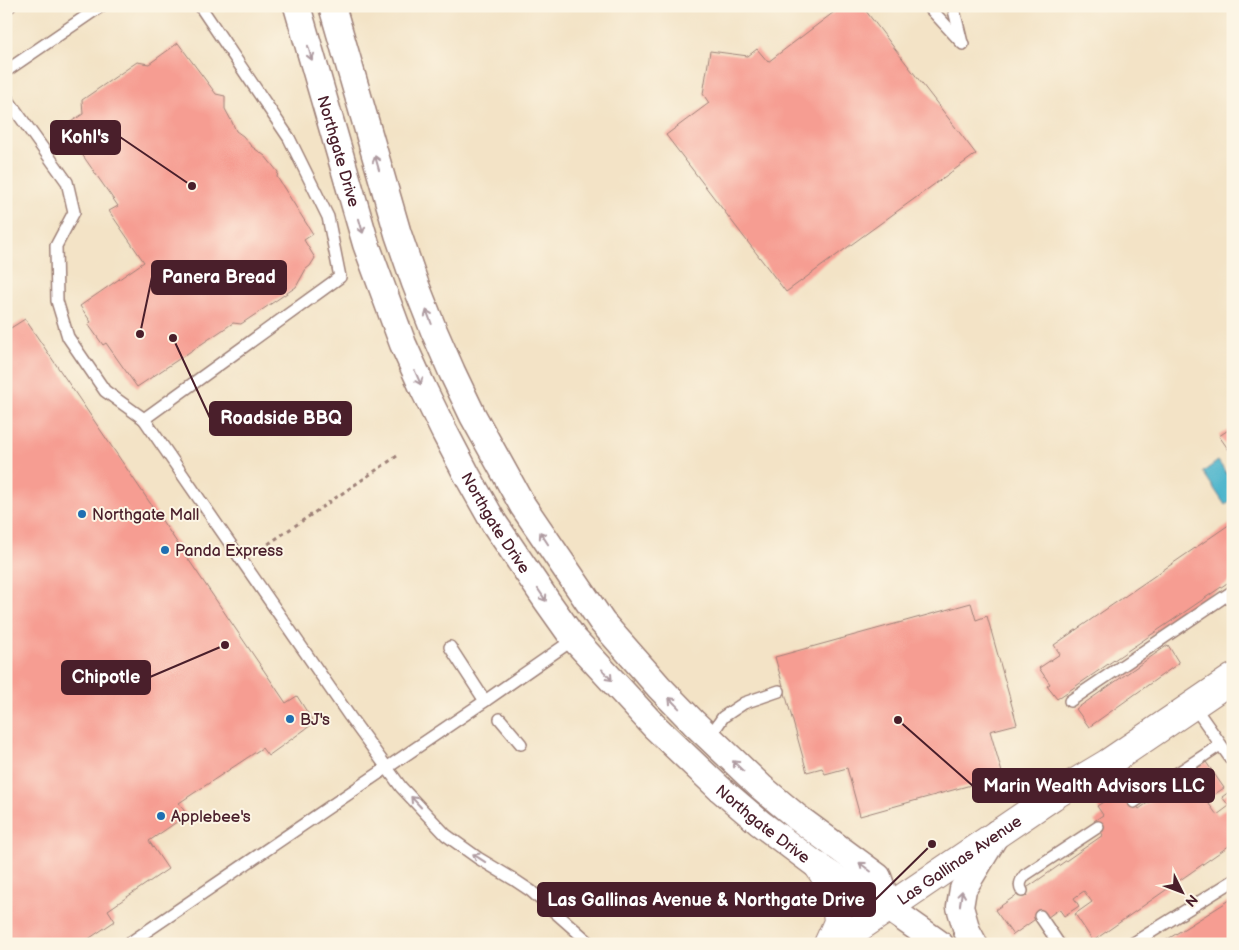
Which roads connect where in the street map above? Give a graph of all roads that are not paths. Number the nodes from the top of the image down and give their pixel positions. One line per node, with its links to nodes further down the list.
1 (10, 6): 8 (lane)
2 (101, 6): 9 (lane)
3 (200, 6): 11 (lane)
4 (297, 6): 14 (street, Northgate Drive, one-way to 14)
5 (332, 6): 13 (street, Northgate Drive, one-way to 5)
6 (928, 6): 7 (lane)
7 (953, 6)
8 (6, 9)
9 (6, 71)
10 (6, 97): 11 (lane)
11 (144, 419): 26 (lane)
12 (1233, 591): 19 (lane)
13 (602, 622): 14 (street); 22 (street, Northgate Drive, one-way to 13)
14 (574, 638): 18 (lane); 30 (street, Northgate Drive, one-way to 30)
15 (450, 647): 18 (lane)
16 (1233, 678): 20 (main road, Las Gallinas Avenue)
17 (779, 691): 22 (lane)
18 (485, 701): 26 (lane)
19 (1070, 701)
20 (1193, 705): 24 (lane); 29 (main road, Las Gallinas Avenue)
21 (500, 719): 23 (lane)
22 (709, 738): 33 (street, Northgate Drive, one-way to 22)
23 (521, 744)
24 (1220, 745): 25 (lane); 27 (lane)
25 (1233, 762)
26 (387, 768): 35 (lane); 36 (lane, one-way to 26)
27 (1134, 802)
28 (1098, 827): 32 (lane)
29 (997, 834): 33 (main road, Las Gallinas Avenue); 40 (street, one-way to 29)
30 (819, 867): 33 (street, Northgate Drive); 37 (main road)
31 (1233, 881): 42 (lane)
32 (1022, 891)
33 (889, 908): 38 (main road, Las Gallinas Avenue); 39 (street, Northgate Drive)
34 (1040, 916): 41 (lane)
35 (128, 944)
36 (591, 944)
37 (828, 944)
38 (835, 944)
39 (940, 944)
40 (974, 944)
41 (1059, 944)
42 (1132, 944)

